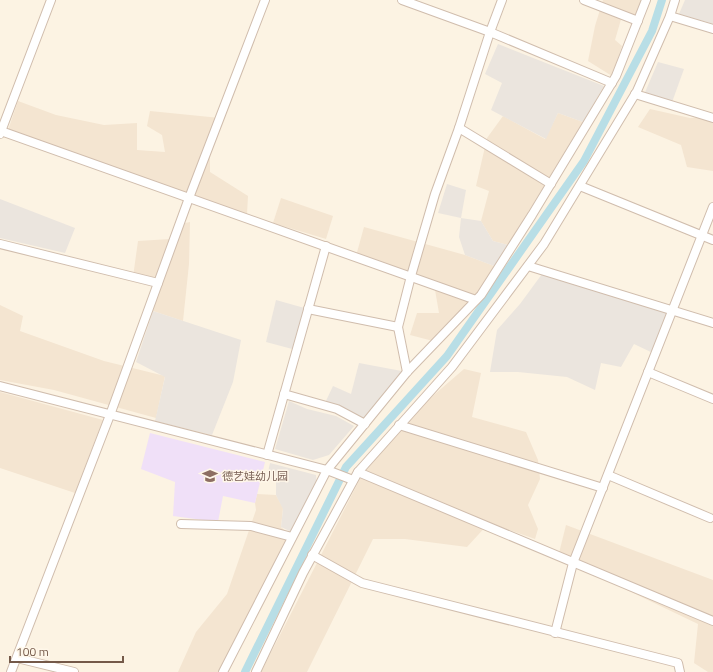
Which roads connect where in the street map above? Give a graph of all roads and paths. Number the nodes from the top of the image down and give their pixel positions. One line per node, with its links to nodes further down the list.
1 (51, 0): 16 (street)
2 (265, 0): 19 (street)
3 (402, 0): 11 (street)
4 (502, 0): 11 (street)
5 (584, 0): 9 (street)
6 (646, 0): 9 (street)
7 (675, 0): 8 (street)
8 (670, 16): 10 (street); 13 (street)
9 (638, 21): 12 (street)
10 (713, 29)
11 (490, 32): 12 (street); 15 (street)
12 (612, 83): 17 (street)
13 (635, 94): 14 (street); 18 (street)
14 (713, 118)
15 (459, 128): 17 (street); 26 (street)
16 (1, 133): 19 (street)
17 (551, 184): 28 (street)
18 (580, 186): 21 (street); 25 (street)
19 (190, 198): 24 (street); 27 (street)
20 (713, 207): 21 (street)
21 (702, 235): 22 (street); 30 (street)
22 (713, 240)
23 (0, 244): 27 (street)
24 (326, 246): 26 (street); 29 (street)
25 (528, 266): 30 (street); 40 (street)
26 (411, 276): 28 (street); 32 (street)
27 (158, 283): 38 (street)
28 (476, 300): 33 (street)
29 (308, 309): 32 (street); 36 (street)
30 (672, 310): 31 (street); 34 (street)
31 (713, 323)
32 (398, 327): 33 (street)
33 (407, 372): 39 (street)
34 (648, 372): 37 (street); 44 (street)
35 (0, 386): 38 (street)
36 (284, 394): 39 (street); 41 (street)
37 (713, 399)
38 (110, 415): 41 (street); 54 (street)
39 (365, 424): 42 (street)
40 (399, 425): 43 (street); 46 (street)
41 (267, 455): 42 (street)
42 (326, 470): 45 (street); 49 (street)
43 (358, 472): 45 (street); 51 (street)
44 (608, 475): 46 (street); 47 (street)
45 (353, 480): 50 (street)
46 (602, 488): 51 (street)
47 (710, 518)
48 (181, 524): 49 (street)
49 (292, 537): 57 (street)
50 (312, 555): 53 (street); 58 (street)
51 (573, 563): 52 (street); 53 (street)
52 (713, 621)
53 (555, 633): 59 (street)
54 (16, 658): 55 (street); 56 (street)
55 (11, 672)
56 (74, 672)
57 (223, 672)
58 (256, 672)
59 (680, 672)

